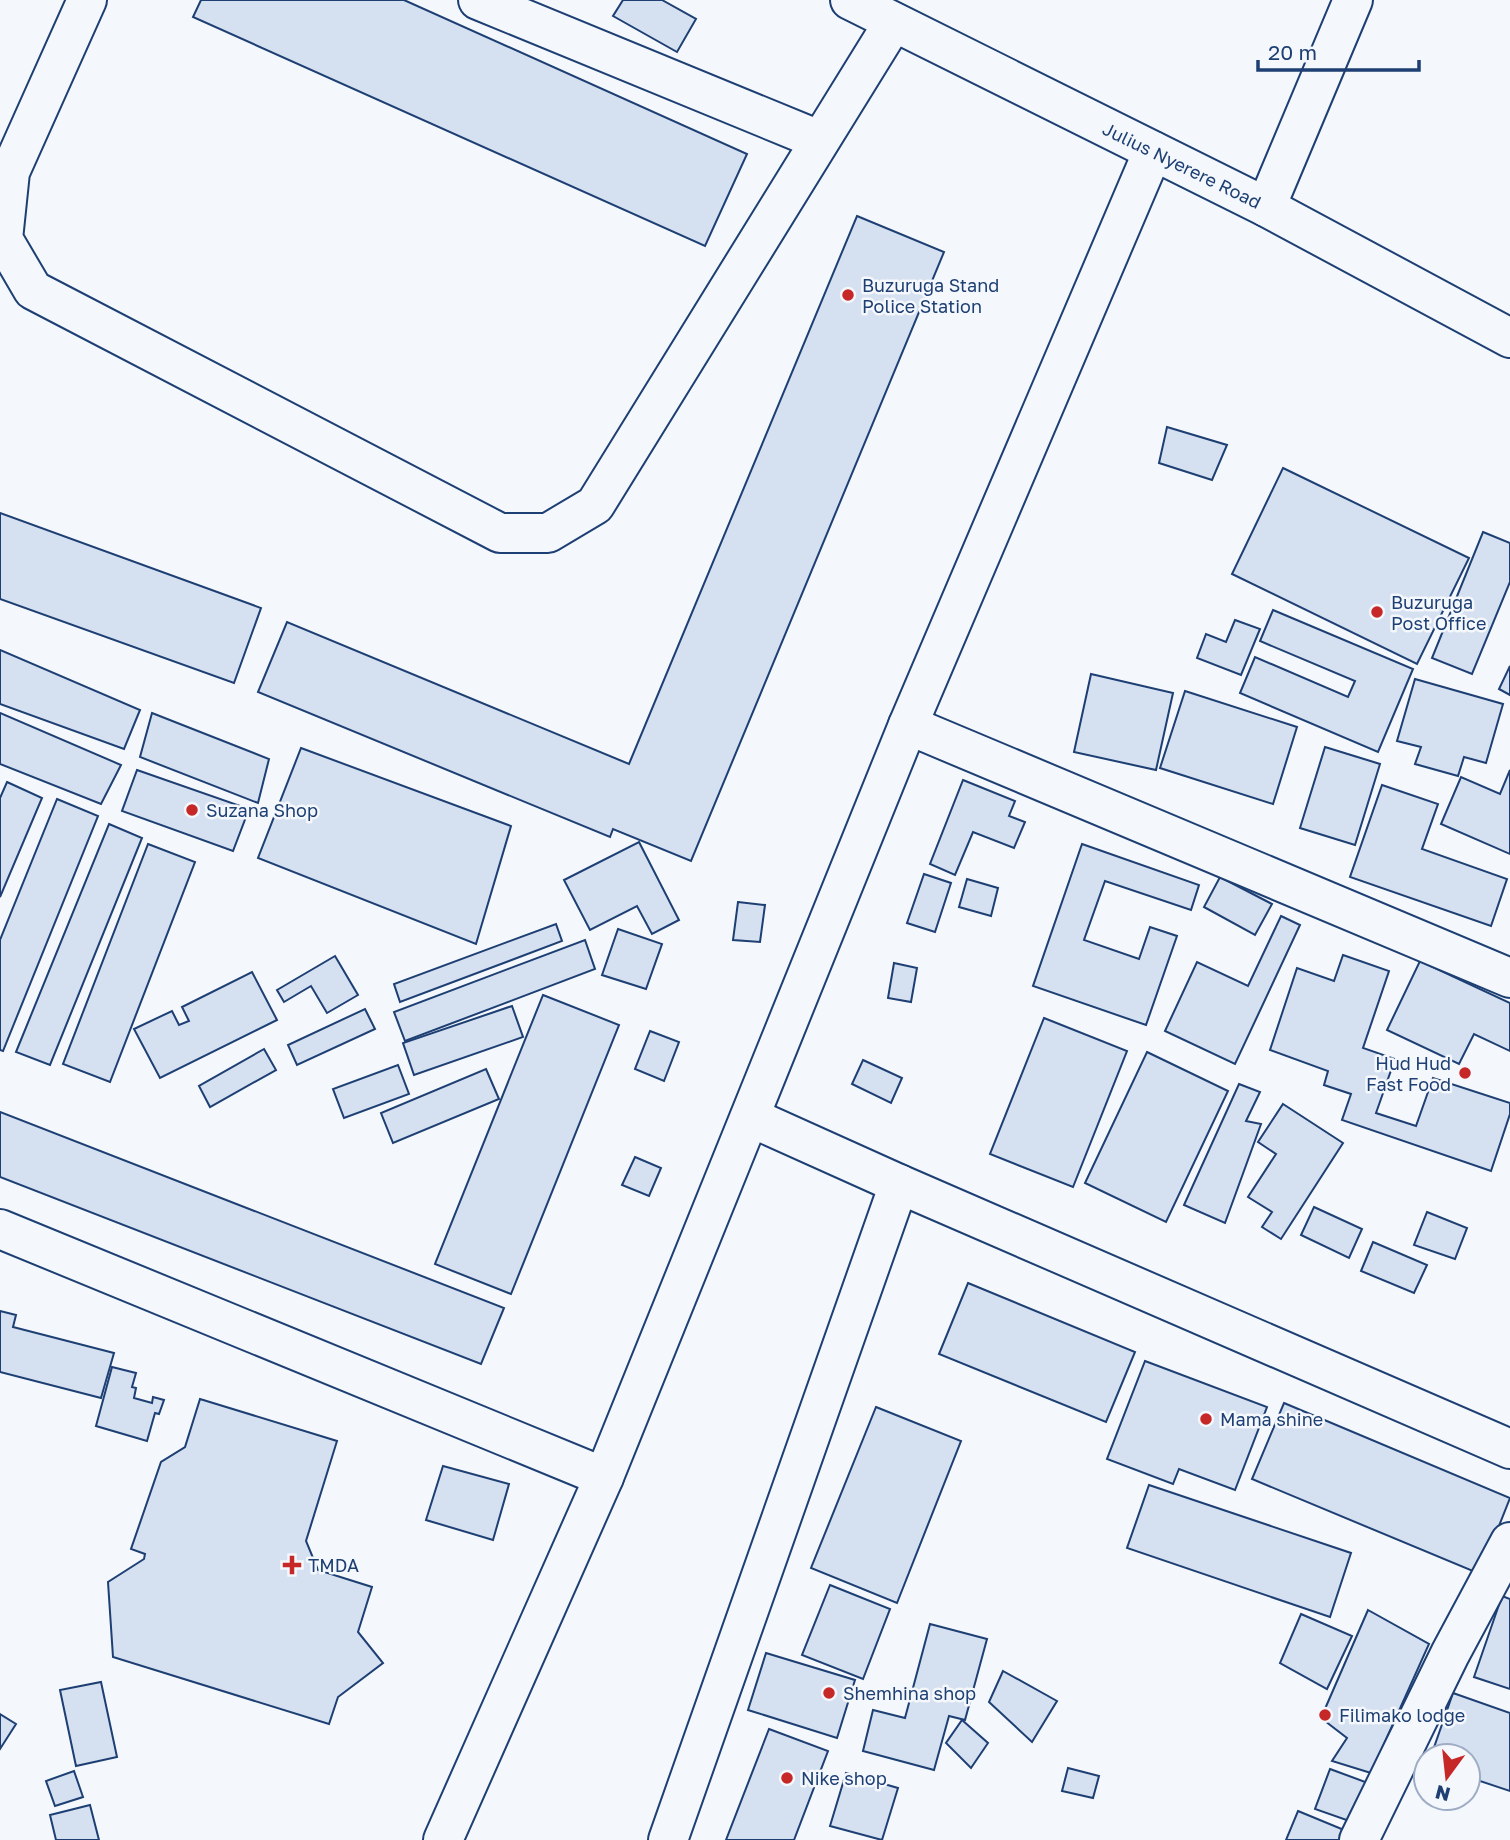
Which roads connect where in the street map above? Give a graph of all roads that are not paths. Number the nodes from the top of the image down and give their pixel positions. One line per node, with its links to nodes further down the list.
1 (87, 0): 6 (main road)
2 (478, 0): 6 (main road)
3 (850, 0): 5 (main road, Julius Nyerere Road)
4 (1353, 0): 8 (main road)
5 (893, 23): 6 (main road); 7 (main road, Julius Nyerere Road)
6 (819, 139)
7 (1153, 151): 8 (main road, Julius Nyerere Road); 10 (main road)
8 (1266, 207): 9 (main road, Julius Nyerere Road)
9 (1510, 338)
10 (908, 725): 11 (main road); 12 (main road)
11 (1510, 978)
12 (750, 1116): 13 (main road); 16 (main road)
13 (898, 1184): 15 (main road); 19 (main road)
14 (0, 1228): 16 (main road)
15 (1510, 1449)
16 (604, 1477): 18 (main road)
17 (1510, 1542): 20 (main road)
18 (443, 1840)
19 (668, 1840)
20 (1359, 1840)

